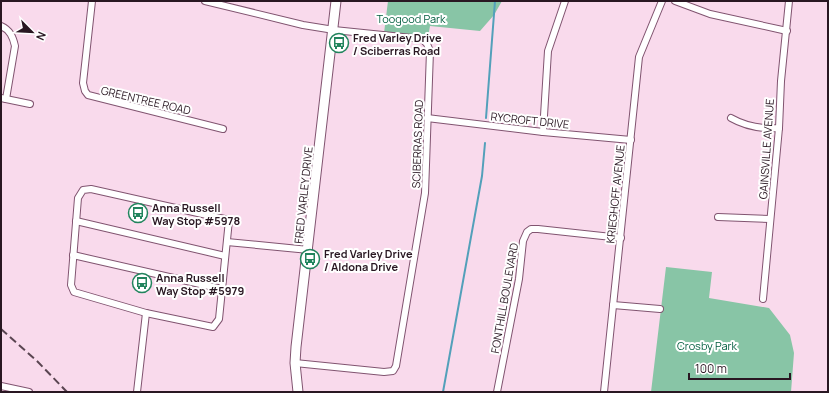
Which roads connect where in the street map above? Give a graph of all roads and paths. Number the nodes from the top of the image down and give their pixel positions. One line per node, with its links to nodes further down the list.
1 (92, 1): 15 (street, GREENTREE ROAD)
2 (205, 1): 9 (street, SCIBERRAS ROAD)
3 (336, 1): 9 (street, FRED VARLEY DRIVE)
4 (565, 1): 17 (street)
5 (662, 1): 18 (street, KRIEGHOFF AVENUE)
6 (675, 1): 10 (street)
7 (789, 1): 10 (street, GAINSVILLE AVENUE)
8 (1, 26): 11 (street)
9 (334, 30): 13 (street, SCIBERRAS ROAD); 24 (street, FRED VARLEY DRIVE)
10 (787, 30): 16 (street, GAINSVILLE AVENUE)
11 (4, 99): 12 (street)
12 (30, 104)
13 (427, 118): 17 (street, RYCROFT DRIVE); 32 (street, SCIBERRAS ROAD)
14 (731, 118): 16 (street)
15 (223, 128)
16 (780, 128): 20 (street, GAINSVILLE AVENUE)
17 (543, 132): 18 (street, RYCROFT DRIVE)
18 (631, 140): 22 (street, KRIEGHOFF AVENUE)
19 (718, 217): 20 (street)
20 (770, 219): 28 (street, GAINSVILLE AVENUE)
21 (76, 221): 23 (street); 25 (street); 26 (street)
22 (621, 238): 29 (street, KRIEGHOFF AVENUE); 37 (street, FONTHILL BOULEVARD)
23 (227, 242): 24 (street); 26 (street)
24 (309, 250): 32 (street, FRED VARLEY DRIVE)
25 (73, 255): 27 (street); 31 (street)
26 (225, 256): 27 (street)
27 (222, 289): 31 (street)
28 (763, 299)
29 (613, 305): 30 (street); 38 (street, KRIEGHOFF AVENUE)
30 (660, 309)
31 (146, 313): 35 (street)
32 (295, 363): 36 (street, FRED VARLEY DRIVE)
33 (1, 386): 34 (street)
34 (29, 392)
35 (137, 392)
36 (298, 392)
37 (497, 392)
38 (604, 392)

